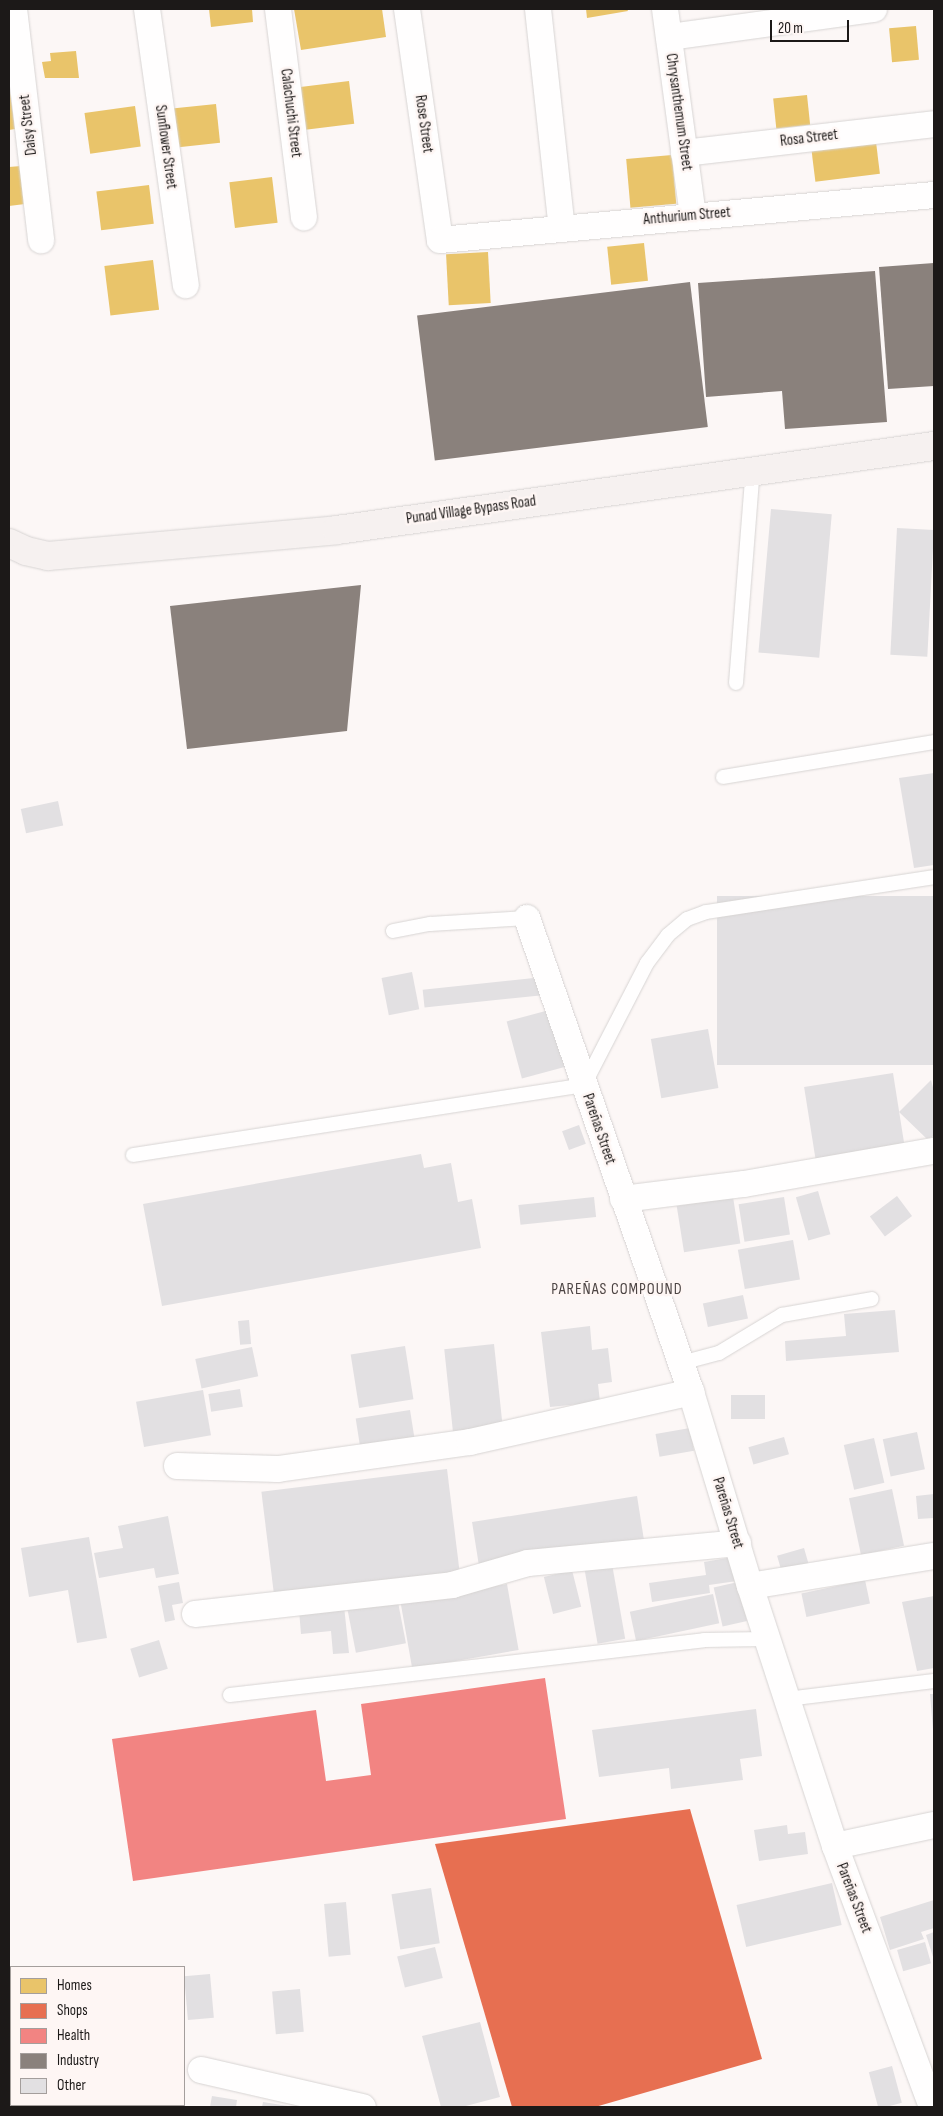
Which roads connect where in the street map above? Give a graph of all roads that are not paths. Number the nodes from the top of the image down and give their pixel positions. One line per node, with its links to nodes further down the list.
1 (14, 9): 15 (street, Daisy Street)
2 (147, 9): 17 (street, Sunflower Street)
3 (278, 9): 13 (street, Calachuchi Street)
4 (407, 9): 16 (street, Rose Street)
5 (538, 9): 14 (street)
6 (665, 9): 8 (street, Chrysanthemum Street)
7 (874, 9): 8 (street)
8 (669, 37): 10 (street, Chrysanthemum Street)
9 (934, 124): 10 (street, Rosa Street)
10 (684, 152): 12 (street, Chrysanthemum Street)
11 (934, 195): 12 (street, Anthurium Street)
12 (693, 216): 14 (street, Anthurium Street)
13 (304, 218)
14 (562, 229): 16 (street, Anthurium Street)
15 (41, 240)
16 (440, 240)
17 (186, 285)
18 (934, 446): 19 (main road, Punad Village Bypass Road)
19 (753, 469): 21 (main road, Punad Village Bypass Road); 23 (lane)
20 (9, 543): 21 (main road, Punad Village Bypass Road)
21 (48, 556): 22 (main road)
22 (9, 563)
23 (736, 683)
24 (934, 742): 25 (lane)
25 (723, 777)
26 (934, 877): 29 (lane)
27 (527, 918): 28 (lane); 29 (street, Pareñas Street)
28 (392, 931)
29 (584, 1085): 31 (lane); 32 (street, Pareñas Street)
30 (934, 1151): 32 (street)
31 (133, 1155)
32 (623, 1199): 34 (street, Pareñas Street)
33 (872, 1299): 34 (lane)
34 (681, 1363): 35 (street, Pareñas Street)
35 (691, 1392): 36 (street); 37 (street, Pareñas Street)
36 (177, 1466)
37 (738, 1543): 39 (street, Pareñas Street); 40 (street)
38 (934, 1556): 39 (street)
39 (750, 1586): 41 (street, Pareñas Street)
40 (195, 1614)
41 (767, 1639): 43 (lane); 44 (street, Pareñas Street)
42 (934, 1681): 44 (lane)
43 (230, 1695)
44 (787, 1699): 46 (street, Pareñas Street)
45 (934, 1825): 46 (street)
46 (835, 1846): 49 (street, Pareñas Street)
47 (201, 2070): 48 (street)
48 (363, 2107)
49 (932, 2107)

